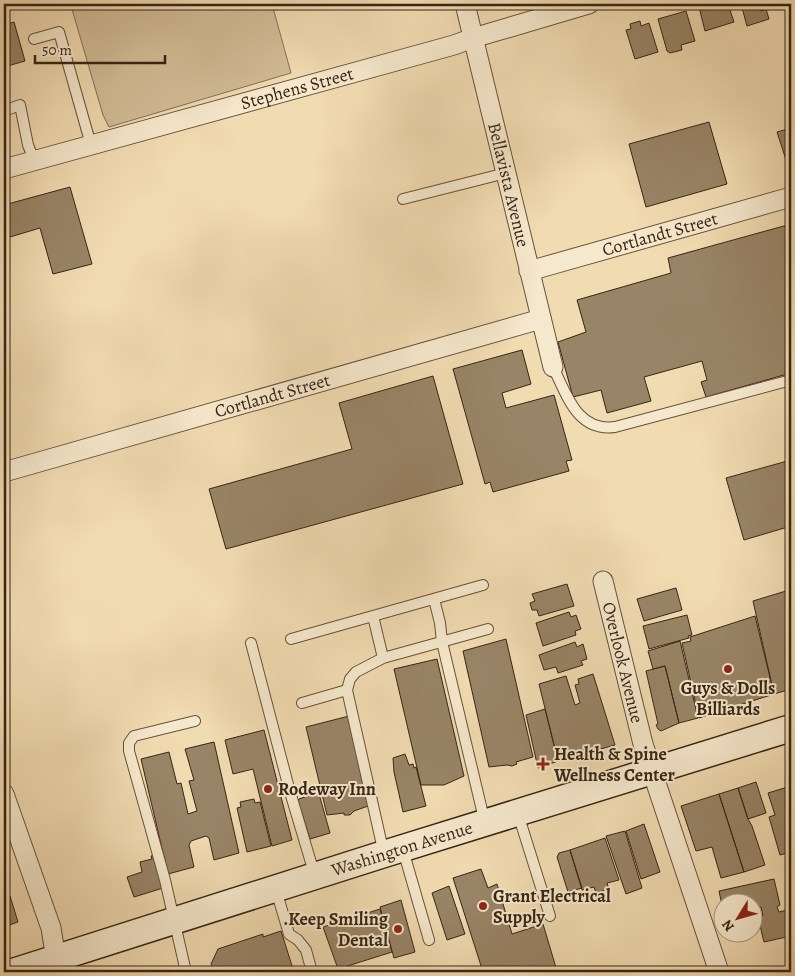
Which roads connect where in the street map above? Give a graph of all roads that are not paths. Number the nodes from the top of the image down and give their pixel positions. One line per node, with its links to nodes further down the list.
1 (465, 4): 3 (street, Bellavista Avenue)
2 (589, 4): 3 (street, Stephens Street)
3 (473, 38): 6 (street, Stephens Street); 9 (street, Bellavista Avenue)
4 (34, 39): 6 (lane)
5 (4, 111): 7 (lane)
6 (91, 145): 7 (street, Stephens Street)
7 (34, 160): 8 (street, Stephens Street)
8 (4, 169)
9 (506, 173): 11 (lane); 12 (street, Bellavista Avenue)
10 (791, 197): 12 (street, Cortlandt Street)
11 (403, 199)
12 (529, 271): 13 (street, Bellavista Avenue)
13 (540, 319): 14 (street, Bellavista Avenue); 16 (street, Cortlandt Street)
14 (553, 367): 15 (lane)
15 (791, 380)
16 (4, 472)
17 (603, 581): 30 (street, Overlook Avenue)
18 (483, 585): 19 (lane)
19 (434, 599): 20 (lane); 23 (lane)
20 (373, 616): 22 (lane); 25 (lane)
21 (488, 630): 23 (lane)
22 (291, 639)
23 (442, 642): 25 (lane); 33 (lane)
24 (251, 643): 35 (lane)
25 (383, 658): 26 (lane)
26 (347, 690): 27 (lane); 34 (lane)
27 (302, 703)
28 (195, 721): 38 (lane)
29 (791, 728): 30 (main road, Washington Avenue)
30 (651, 772): 32 (main road, Washington Avenue); 44 (street, Overlook Avenue)
31 (4, 794): 40 (street)
32 (518, 814): 33 (main road, Washington Avenue); 37 (lane)
33 (485, 824): 34 (main road, Washington Avenue)
34 (394, 852): 35 (main road, Washington Avenue); 39 (lane)
35 (316, 877): 36 (main road, Washington Avenue)
36 (276, 890): 38 (main road, Washington Avenue); 43 (lane)
37 (550, 916)
38 (175, 922): 40 (main road, Washington Avenue); 42 (lane)
39 (429, 940)
40 (59, 968): 41 (main road, Washington Avenue)
41 (14, 972)
42 (186, 972)
43 (312, 972)
44 (719, 972)

